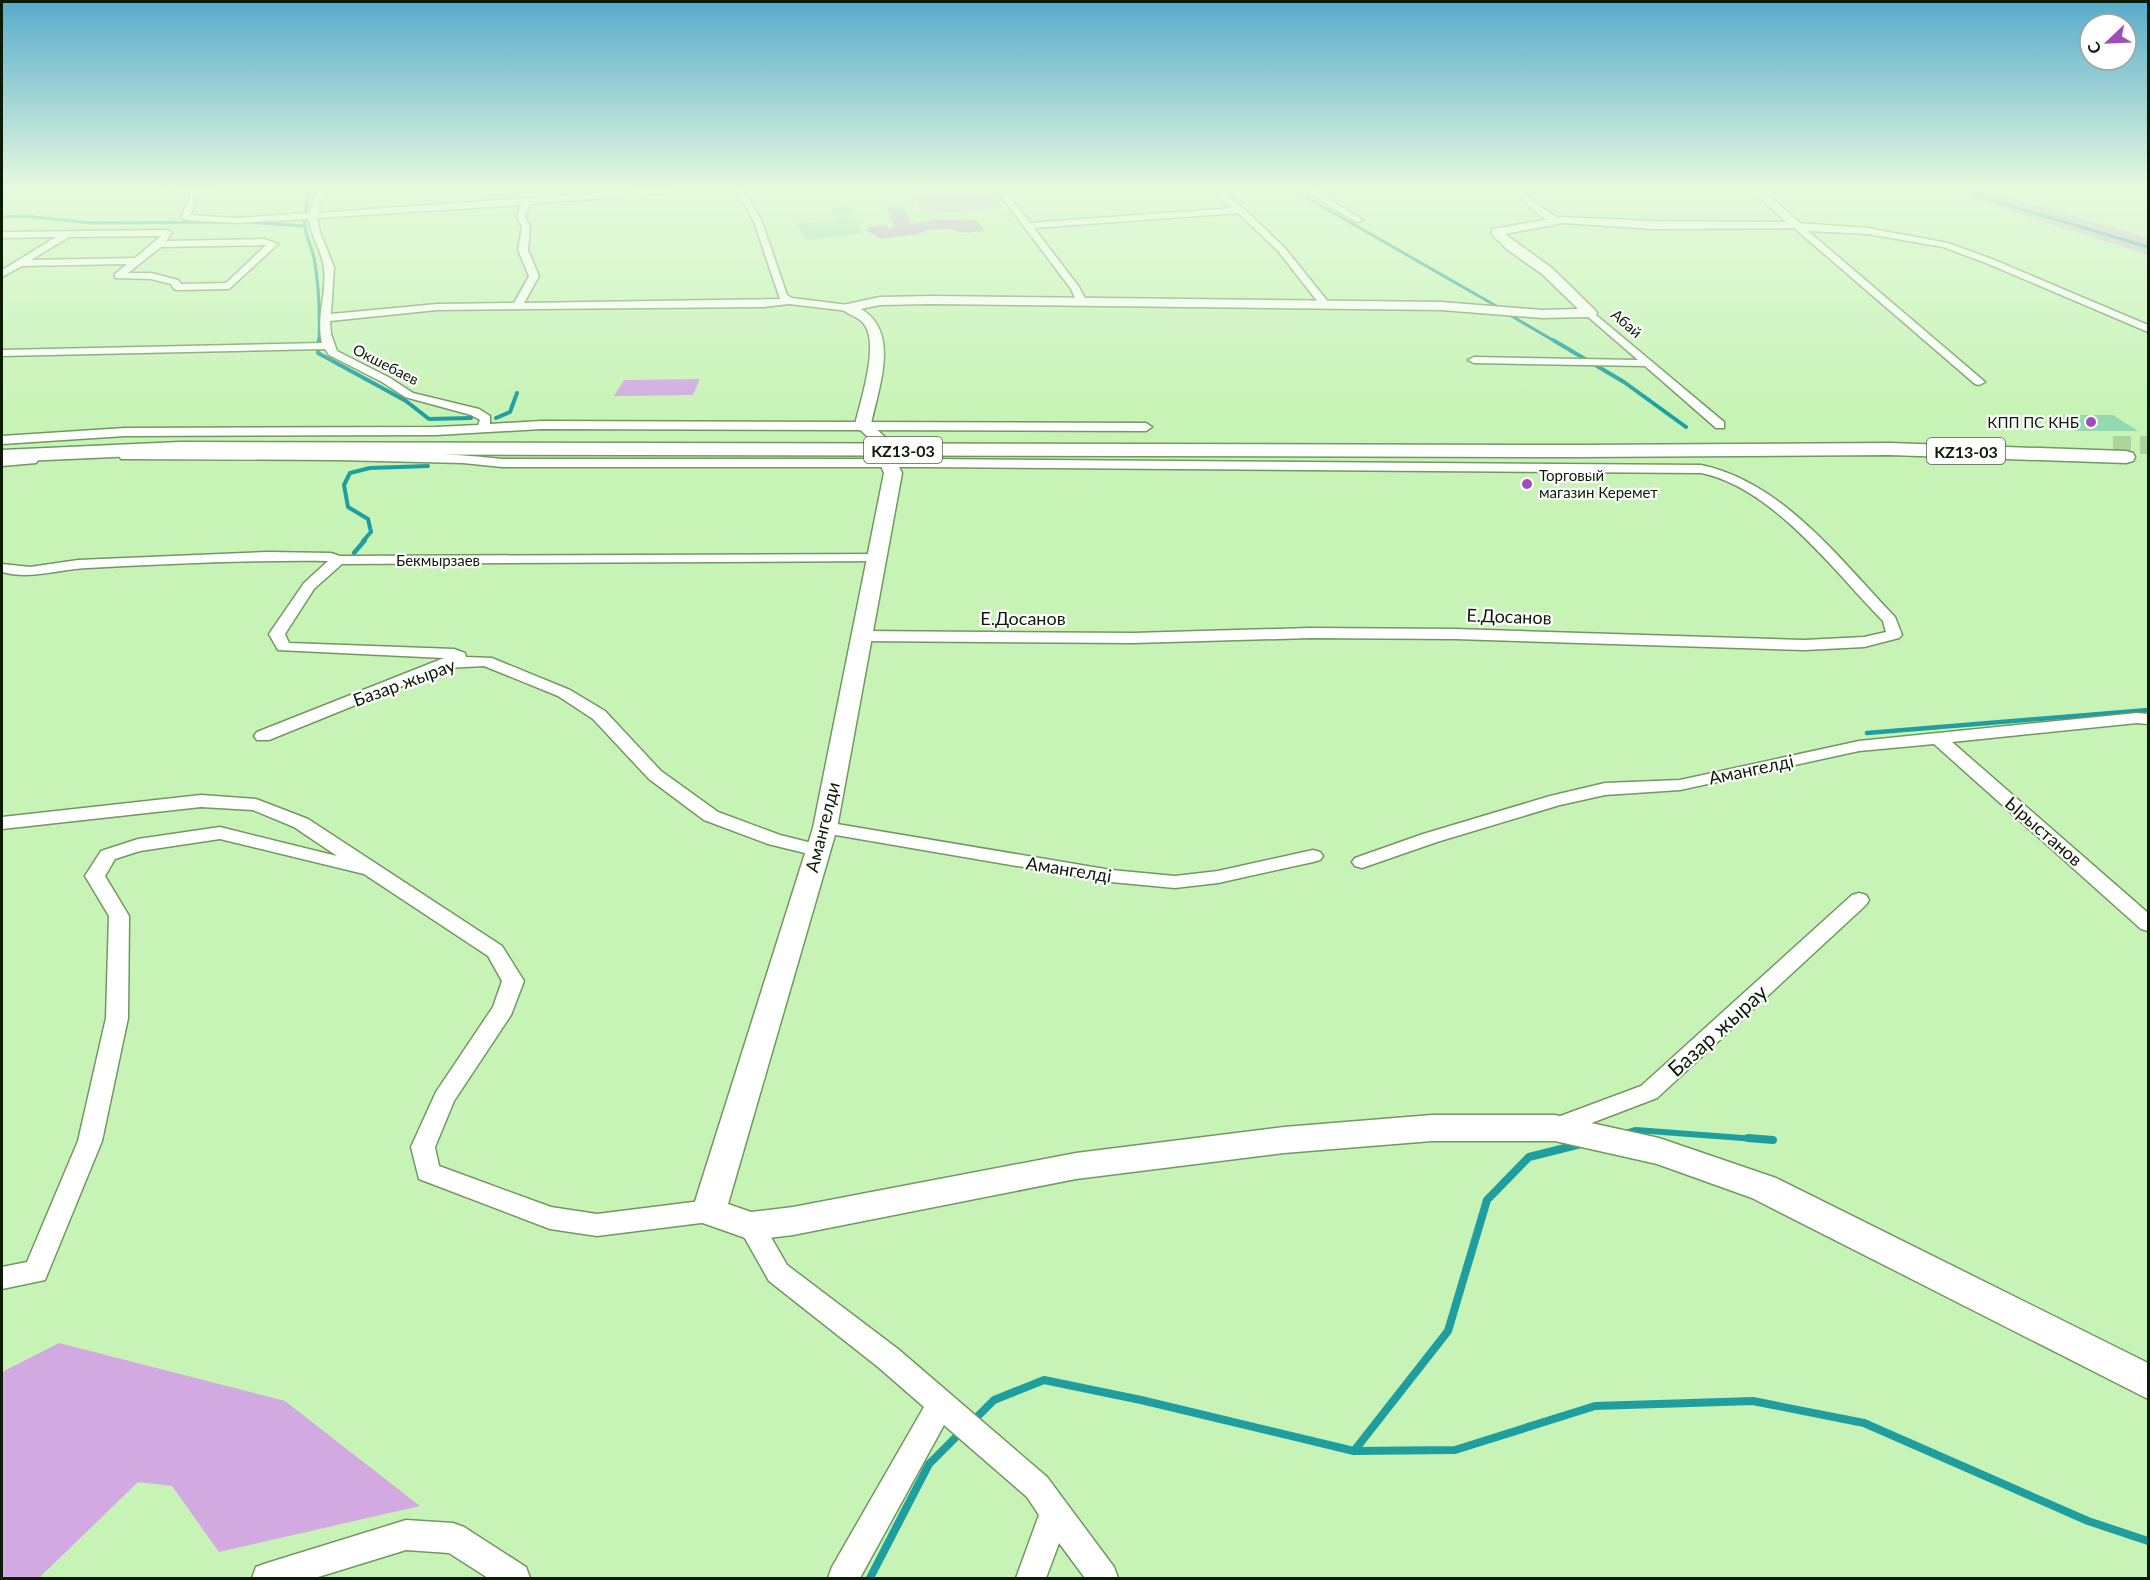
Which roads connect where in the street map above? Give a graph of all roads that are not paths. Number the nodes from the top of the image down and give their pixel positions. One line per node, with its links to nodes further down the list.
1 (94, 262): 12 (street)
2 (136, 262): 3 (street)
3 (254, 262)
4 (327, 262): 20 (street, Окшебаев)
5 (528, 262): 17 (street)
6 (771, 262): 14 (street)
7 (1056, 262): 15 (street)
8 (1291, 262): 16 (street)
9 (1533, 262): 19 (main road, Абай)
10 (1839, 262): 26 (street)
11 (1991, 262): 21 (street)
12 (20, 263): 13 (street)
13 (2, 273)
14 (789, 301): 17 (street, Окшебаев); 18 (street, Окшебаев)
15 (1082, 302): 16 (main road); 18 (main road)
16 (1325, 304): 19 (main road)
17 (518, 305): 20 (street, Окшебаев)
18 (848, 308): 31 (main road, Амангелди)
19 (1590, 313): 25 (street, Абай)
20 (326, 318): 22 (street, Окшебаев)
21 (2148, 329)
22 (327, 346): 23 (street); 29 (street, Окшебаев)
23 (2, 353)
24 (1474, 360): 25 (street)
25 (1649, 363): 27 (street, Абай)
26 (1979, 382)
27 (1720, 425)
28 (1146, 427): 31 (street)
29 (483, 429): 30 (street); 31 (street)
30 (2, 440)
31 (879, 444): 32 (highway, KZ13-03); 33 (highway, KZ13-03); 34 (highway, KZ13-03); 35 (street); 36 (main road, Амангелди); 39 (street, Е.Досанов)
32 (2, 447)
33 (2120, 451)
34 (2, 456)
35 (2, 462)
36 (878, 557): 37 (street, Бекмырзаев); 39 (main road, Амангелди)
37 (338, 560): 38 (street, Бекмырзаев); 40 (street)
38 (2, 568)
39 (861, 636): 45 (main road, Амангелди)
40 (469, 660): 42 (street, Базар жырау); 45 (street, Базар жырау)
41 (2148, 719): 43 (street, Амангелді)
42 (263, 736)
43 (1939, 739): 47 (street, Амангелді); 50 (street, Ырыстанов)
44 (2, 823): 48 (street)
45 (821, 839): 46 (street, Амангелді); 52 (main road, Амангелди)
46 (1313, 856)
47 (1362, 862)
48 (374, 871): 52 (street); 54 (street)
49 (1859, 900): 51 (street, Базар жырау)
50 (2148, 924)
51 (1555, 1128): 53 (main road); 55 (main road)
52 (709, 1212): 53 (main road)
53 (751, 1226): 56 (street)
54 (2, 1278)
55 (2148, 1382)
56 (941, 1404): 57 (street); 60 (street)
57 (1055, 1512): 61 (street); 62 (street)
58 (267, 1578): 59 (street)
59 (515, 1578)
60 (843, 1578)
61 (1031, 1578)
62 (1103, 1578)

